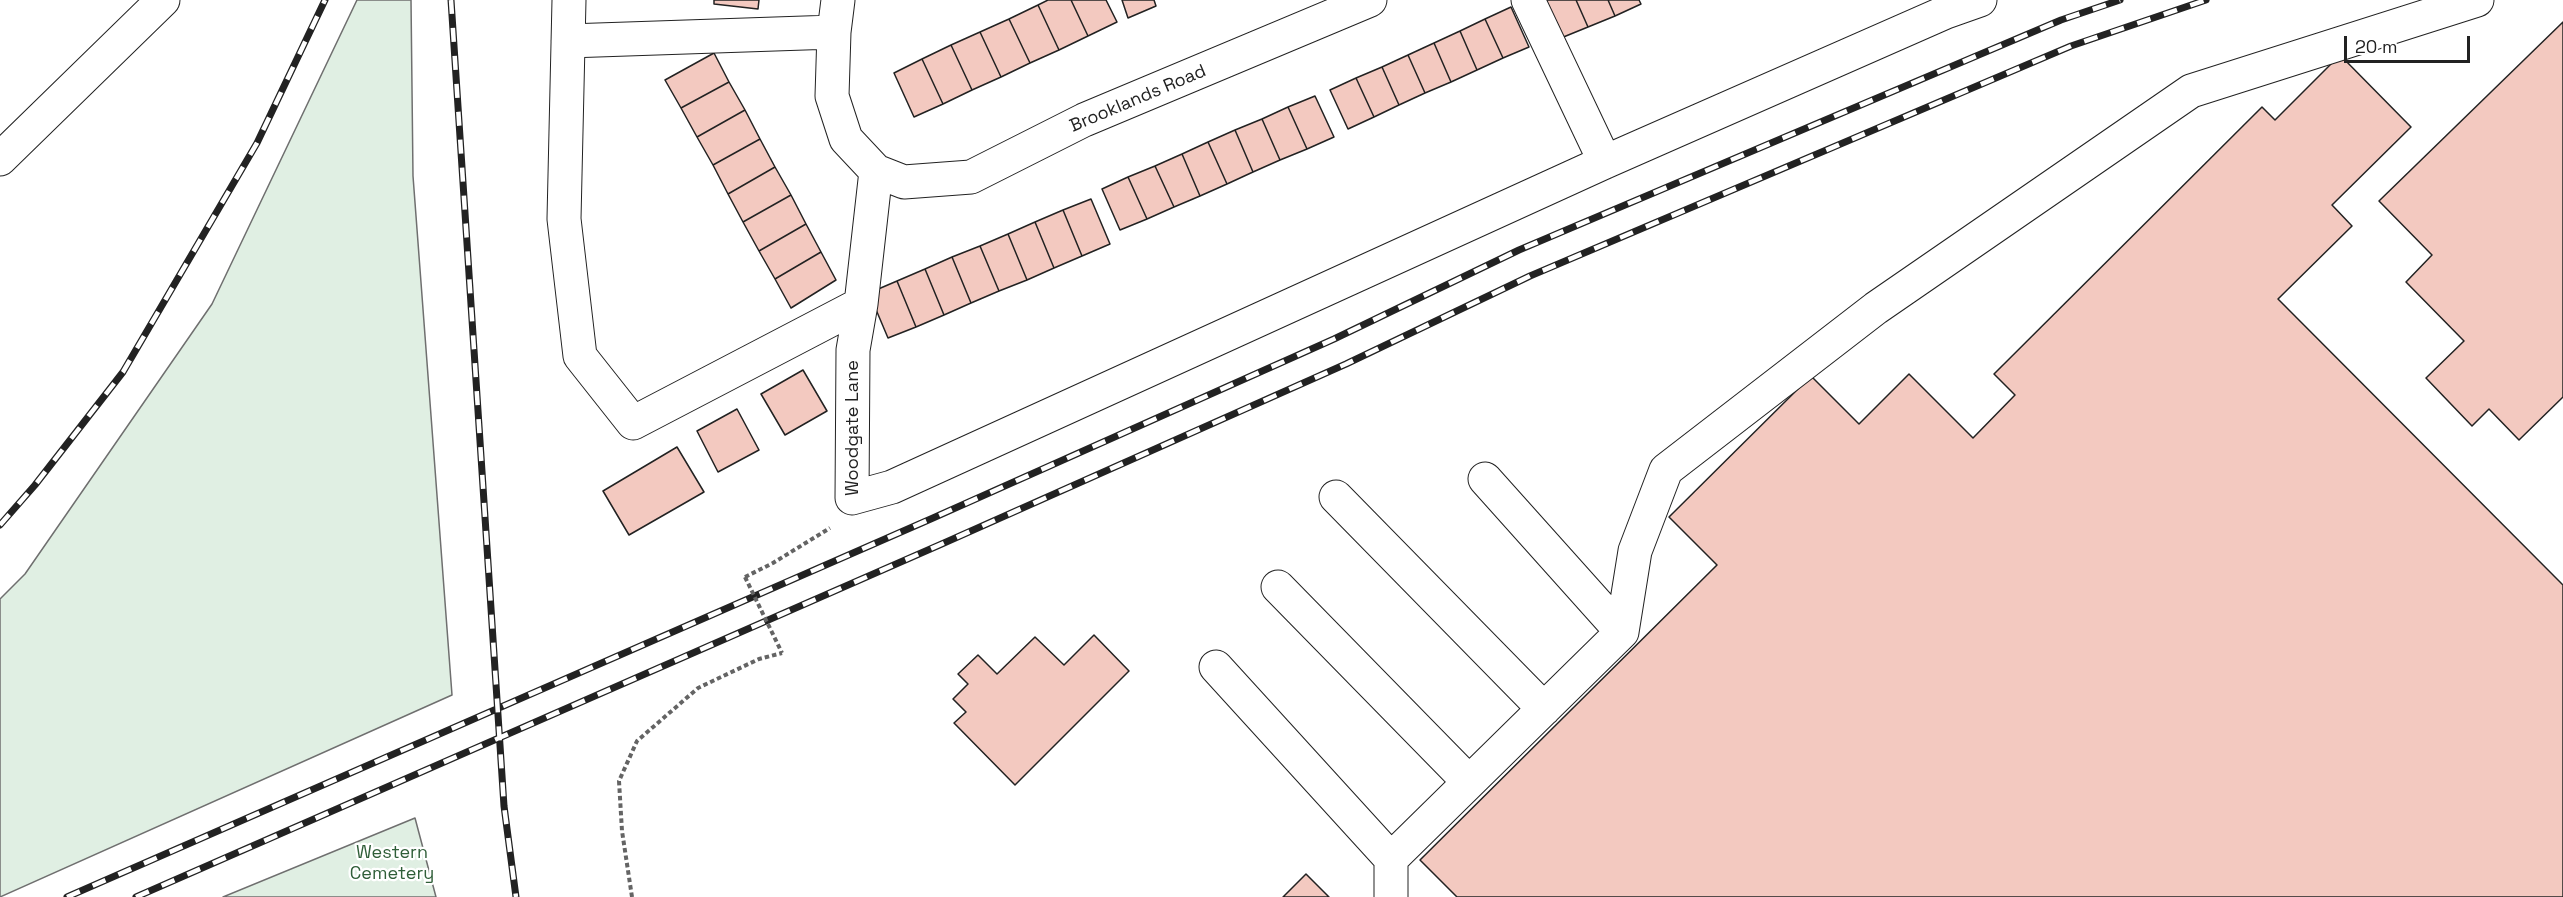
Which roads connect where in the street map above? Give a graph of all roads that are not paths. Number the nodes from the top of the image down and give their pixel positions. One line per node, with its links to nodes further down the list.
1 (163, 0): 9 (street)
2 (569, 0): 8 (street)
3 (1370, 0): 11 (street, Brooklands Road)
4 (1528, 0): 10 (street)
5 (1980, 0): 10 (street)
6 (2477, 0): 16 (street)
7 (836, 16): 8 (street); 11 (street)
8 (568, 40): 12 (street)
9 (0, 159)
10 (1605, 162): 12 (street, Woodgate Lane)
11 (890, 177): 12 (street, Woodgate Lane)
12 (861, 304)
13 (1485, 479): 16 (street)
14 (1336, 497): 18 (street)
15 (1278, 587): 19 (street)
16 (1622, 632): 18 (street)
17 (1216, 667): 20 (street)
18 (1544, 709): 19 (street)
19 (1469, 782): 20 (street)
20 (1391, 859): 21 (street)
21 (1391, 897)

